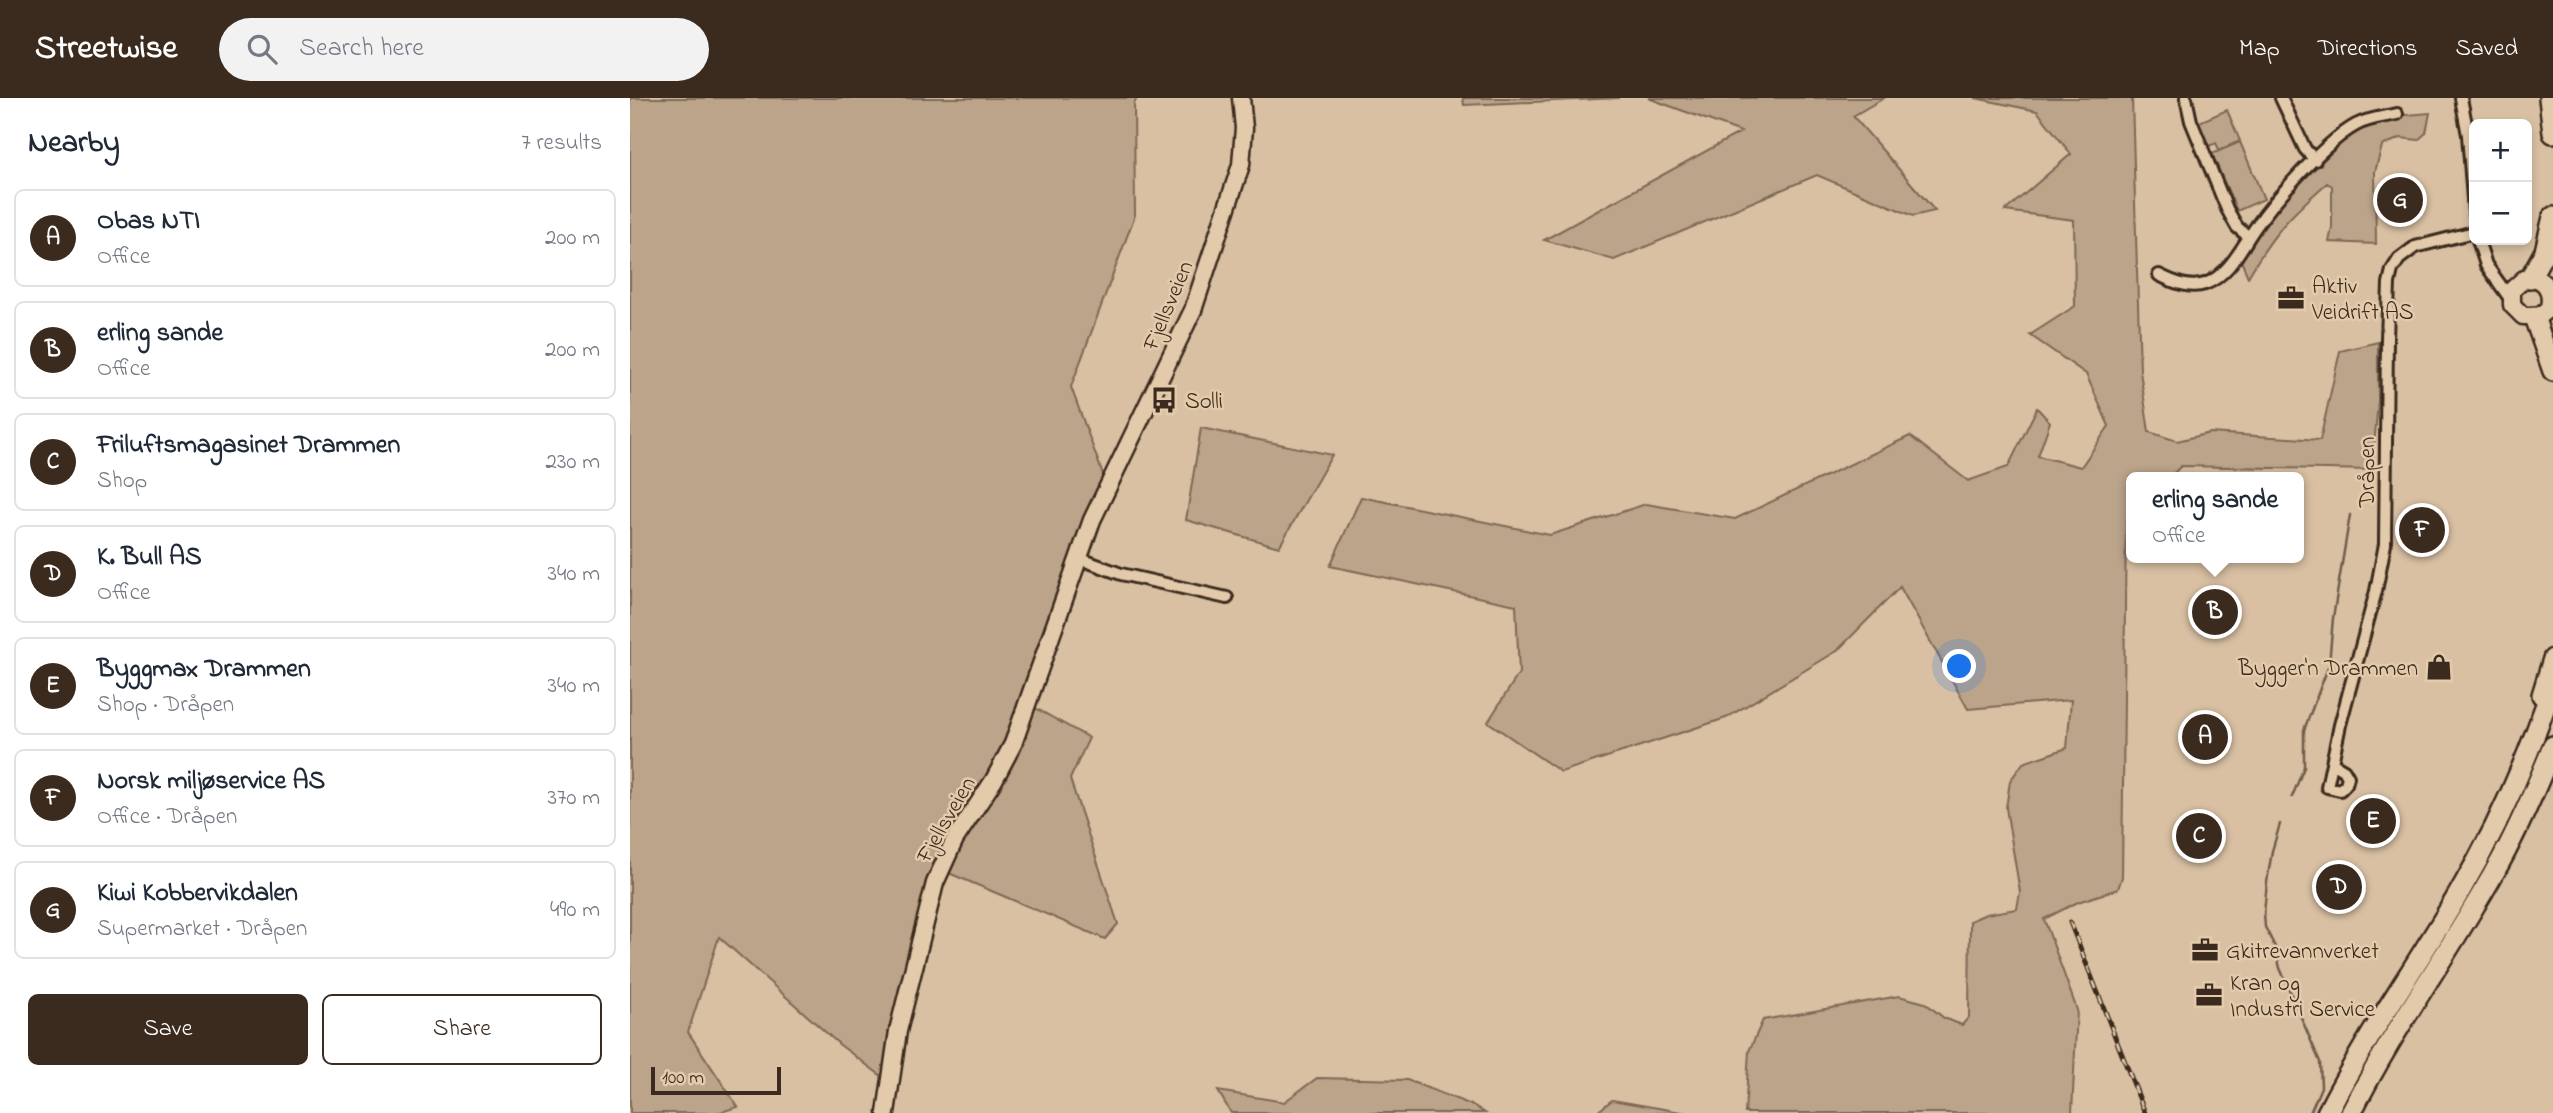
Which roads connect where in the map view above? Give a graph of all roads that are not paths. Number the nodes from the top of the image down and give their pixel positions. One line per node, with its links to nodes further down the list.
1 (1241, 98): 21 (main road, Fjellsveien)
2 (2186, 98): 12 (street)
3 (2281, 98): 8 (street)
4 (2461, 98): 9 (street)
5 (2549, 98): 7 (highway)
6 (2398, 114): 8 (street)
7 (2553, 133)
8 (2315, 160): 12 (street)
9 (2471, 182)
10 (2553, 217): 16 (highway)
11 (2469, 233): 27 (street, Dråpen)
12 (2249, 237): 15 (street)
13 (2479, 245): 14 (street)
14 (2492, 274): 16 (street); 18 (street)
15 (2159, 275)
16 (2524, 280): 17 (main road); 18 (main road)
17 (2551, 289): 19 (main road)
18 (2511, 300): 19 (main road)
19 (2545, 310): 20 (highway)
20 (2553, 371)
21 (1078, 558): 22 (street); 28 (main road, Fjellsveien)
22 (1227, 598)
23 (2553, 659): 25 (highway)
24 (2553, 684): 25 (highway)
25 (2535, 735): 29 (highway)
26 (2553, 746): 30 (highway)
27 (2332, 763)
28 (886, 1113)
29 (2327, 1113)
30 (2351, 1113)

